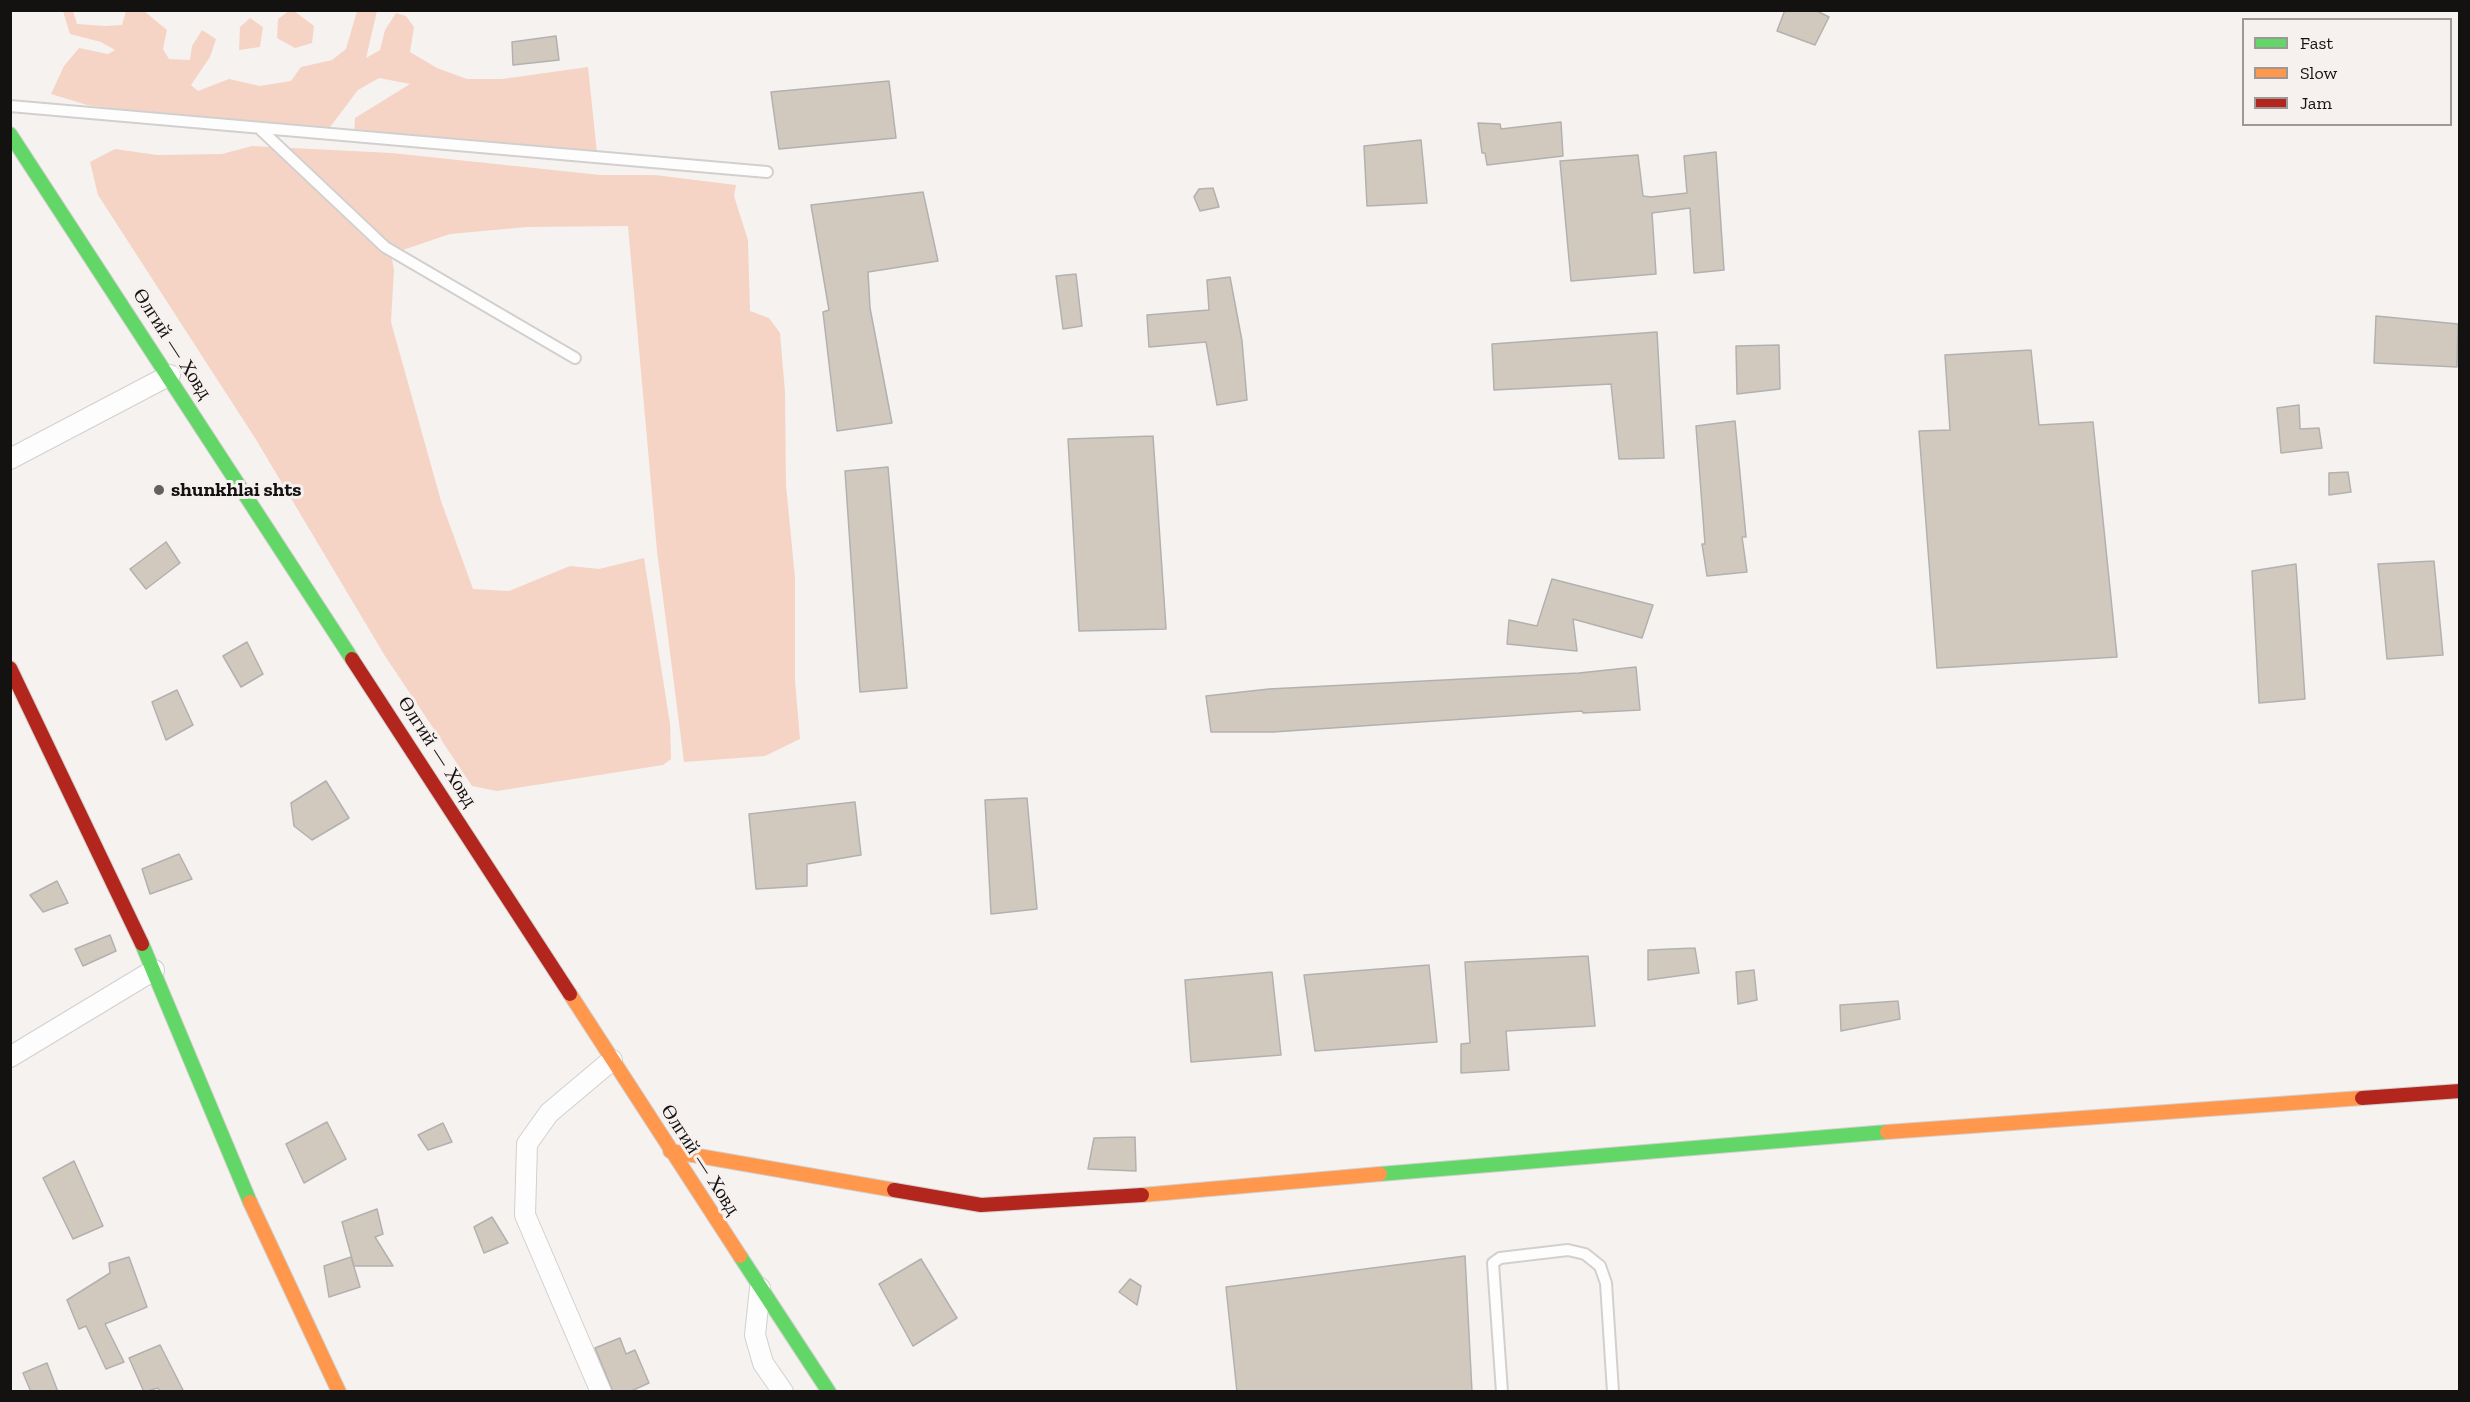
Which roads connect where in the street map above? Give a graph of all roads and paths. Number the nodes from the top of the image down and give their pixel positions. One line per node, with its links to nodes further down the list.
1 (10, 105): 2 (lane)
2 (259, 128): 4 (lane); 5 (lane)
3 (10, 134): 6 (main road, Өлгий — Ховд)
4 (767, 172)
5 (574, 358)
6 (170, 375): 7 (street); 11 (main road, Өлгий — Ховд)
7 (10, 459)
8 (10, 668): 9 (main road)
9 (154, 970): 10 (street); 15 (main road)
10 (10, 1057)
11 (612, 1060): 13 (main road, Өлгий — Ховд); 16 (street)
12 (2460, 1091): 13 (main road)
13 (670, 1151): 14 (main road, Өлгий — Ховд)
14 (760, 1288): 17 (street); 18 (main road, Өлгий — Ховд)
15 (339, 1392)
16 (601, 1392)
17 (783, 1392)
18 (829, 1392)
19 (1502, 1392): 20 (lane)
20 (1613, 1392)

